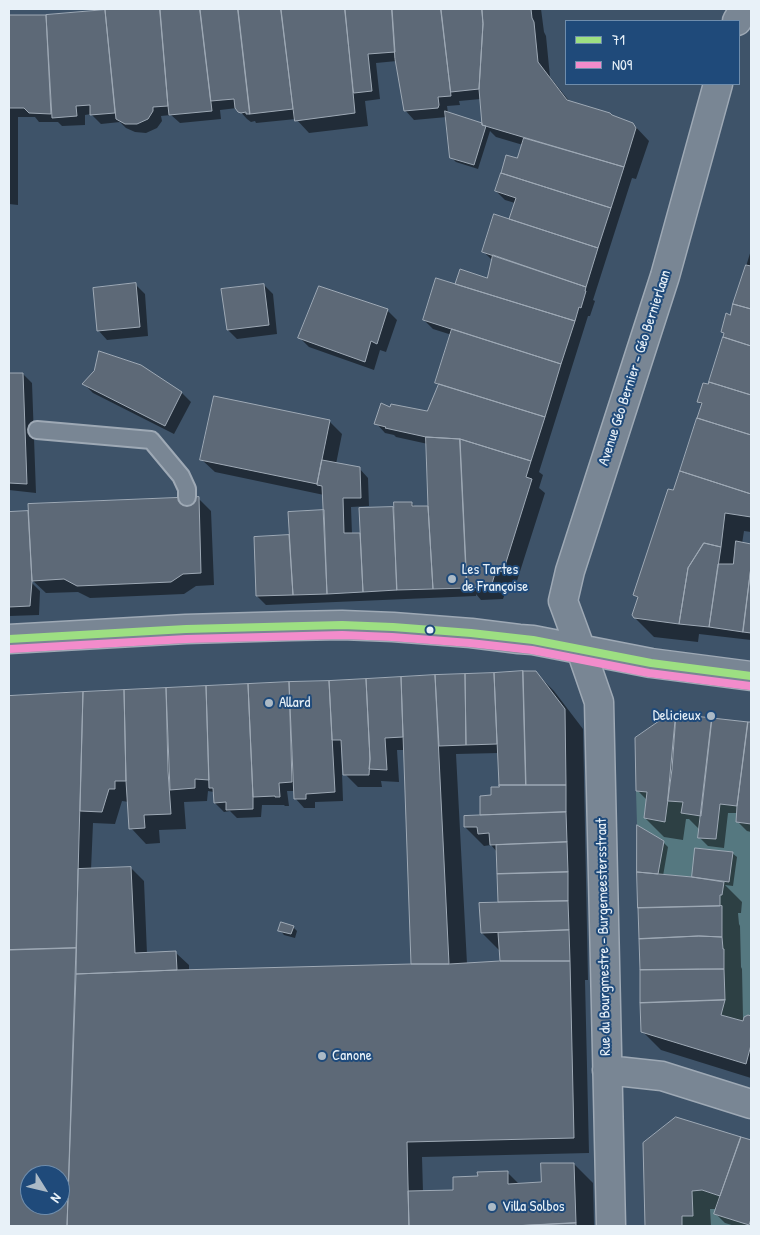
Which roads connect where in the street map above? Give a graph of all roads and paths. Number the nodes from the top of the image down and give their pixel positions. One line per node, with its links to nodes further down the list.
1 (744, 9): 2 (street)
2 (738, 20)
3 (718, 85): 7 (street, Avenue Géo Bernier - Géo Bernierlaan)
4 (37, 430): 5 (lane)
5 (187, 497)
6 (9, 639): 7 (street)
7 (581, 650): 8 (street); 9 (street, Rue du Bourgmestre - Burgemeestersstraat)
8 (751, 676)
9 (607, 1070): 10 (street); 11 (street, Rue du Bourgmestre - Burgemeestersstraat)
10 (751, 1104)
11 (611, 1226)

